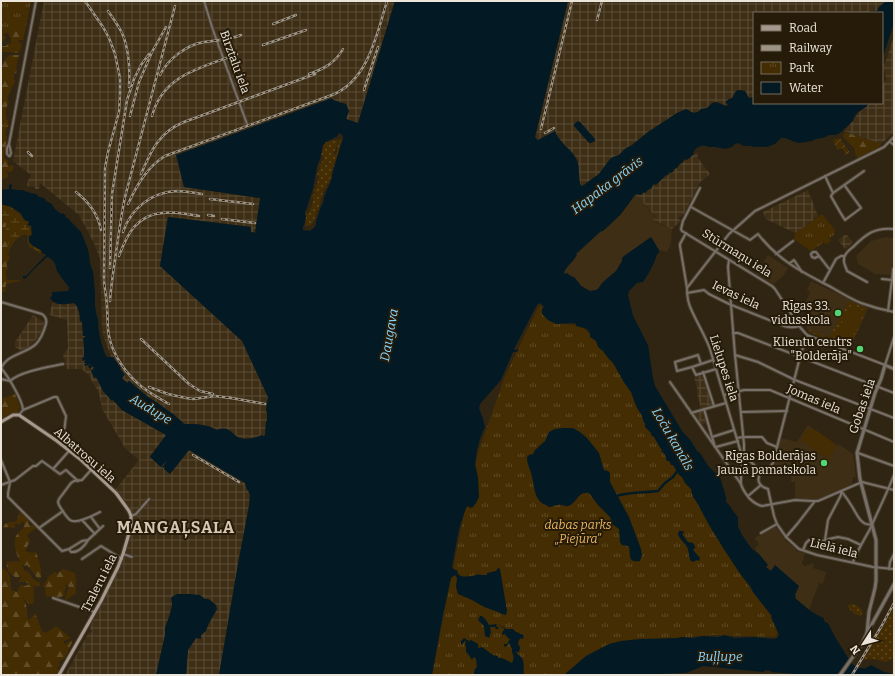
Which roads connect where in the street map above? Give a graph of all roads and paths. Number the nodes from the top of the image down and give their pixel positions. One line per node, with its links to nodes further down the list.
1 (36, 1): 6 (street)
2 (203, 1): 3 (street, Birztalu iela)
3 (247, 124)
4 (894, 137): 5 (street)
5 (890, 142): 7 (street); 9 (street)
6 (9, 144): 6 (street)
7 (894, 144)
8 (864, 171): 10 (street)
9 (825, 176): 12 (street); 15 (street)
10 (844, 186): 12 (street); 12 (street)
11 (700, 188): 13 (street, Stūrmaņu iela)
12 (833, 193)
13 (691, 207): 15 (street); 16 (street, Stūrmaņu iela)
14 (894, 229): 21 (street)
15 (732, 230): 18 (street); 19 (street)
16 (686, 233): 18 (street, Stūrmaņu iela); 31 (street, Lielupes iela)
17 (793, 241): 19 (street)
18 (715, 251): 22 (street, Stūrmaņu iela); 31 (street)
19 (776, 254): 23 (street)
20 (819, 256): 25 (street)
21 (844, 256): 25 (street); 29 (street)
22 (729, 259): 34 (street); 37 (street, Stūrmaņu iela)
23 (789, 264): 26 (street); 26 (street)
24 (894, 269): 28 (street)
25 (830, 270): 30 (street)
26 (803, 273): 30 (street)
27 (882, 279): 28 (street)
28 (892, 280): 35 (street)
29 (867, 282)
30 (823, 283): 35 (street)
31 (687, 288): 32 (street, Lielupes iela)
32 (687, 294): 34 (street, Ievas iela); 43 (street, Lielupes iela)
33 (1, 302): 48 (street)
34 (731, 305): 37 (street, Ievas iela); 38 (street)
35 (888, 311): 36 (street)
36 (894, 312)
37 (799, 326): 39 (street, Stūrmaņu iela)
38 (734, 333): 41 (street); 42 (street)
39 (807, 335): 42 (street); 46 (street, Stūrmaņu iela)
40 (894, 337): 46 (street, Gobas iela)
41 (736, 355): 53 (street); 57 (street)
42 (800, 357): 53 (street); 56 (street)
43 (713, 360): 45 (street); 49 (street, Lielupes iela)
44 (63, 364): 54 (street)
45 (701, 364): 47 (street); 47 (street)
46 (885, 365): 50 (street, Stūrmaņu iela); 56 (street, Gobas iela)
47 (692, 367): 51 (street)
48 (1, 368): 54 (street)
49 (716, 368): 51 (street); 59 (street, Lielupes iela)
50 (894, 369)
51 (703, 372): 62 (street)
52 (1, 379): 54 (street)
53 (794, 380): 60 (street); 64 (street)
54 (10, 381): 65 (street)
55 (670, 382): 68 (street)
56 (878, 386): 58 (street); 64 (street, Gobas iela)
57 (739, 390): 59 (street, Jomas iela); 60 (street, Jomas iela); 67 (street)
58 (894, 393)
59 (724, 395): 61 (street, Lielupes iela)
60 (790, 398): 66 (street); 75 (street, Jomas iela)
61 (726, 403): 62 (street); 74 (street, Lielupes iela)
62 (714, 406): 63 (street)
63 (704, 409): 68 (street); 72 (street)
64 (871, 409): 70 (street); 75 (street, Gobas iela)
65 (23, 410): 69 (street); 80 (street)
66 (787, 411): 67 (street); 82 (street)
67 (741, 412): 77 (street)
68 (691, 413): 73 (street)
69 (19, 415): 71 (main road); 80 (main road, Albatrosu iela)
70 (894, 418)
71 (1, 422)
72 (709, 427): 73 (street); 76 (street)
73 (702, 429): 81 (street)
74 (734, 430): 76 (street); 78 (street, Lielupes iela)
75 (864, 430): 79 (street, Jomas iela); 84 (street, Gobas iela)
76 (712, 437): 81 (street)
77 (743, 437): 78 (street); 82 (street); 85 (street)
78 (737, 439): 81 (street); 85 (street, Lielupes iela)
79 (894, 442)
80 (61, 444): 83 (main road, Albatrosu iela)
81 (715, 447): 96 (street)
82 (777, 447): 90 (street)
83 (70, 450): 88 (street); 89 (main road, Albatrosu iela)
84 (857, 453): 87 (street); 94 (street, Gobas iela)
85 (742, 454): 90 (street); 96 (street, Lielupes iela)
86 (1, 460): 93 (street)
87 (894, 466)
88 (53, 470): 92 (street); 93 (street)
89 (91, 470): 92 (street); 107 (main road, Albatrosu iela)
90 (762, 472): 97 (street)
91 (894, 475): 98 (street)
92 (79, 481): 105 (street)
93 (10, 482): 95 (street); 113 (street)
94 (861, 482): 98 (street); 100 (street); 111 (street, Gobas iela)
95 (1, 485)
96 (741, 485): 101 (street)
97 (761, 485): 101 (street); 104 (street, Lielā iela)
98 (888, 489): 99 (street); 111 (street)
99 (894, 490)
100 (841, 491): 103 (street); 111 (street); 119 (street)
101 (748, 496): 104 (street)
102 (149, 499): 107 (street)
103 (815, 502): 104 (street); 117 (street)
104 (771, 505): 110 (street, Lielā iela)
105 (63, 511): 109 (street); 113 (street)
106 (100, 512): 108 (street)
107 (131, 516): 123 (main road, Traleru iela)
108 (91, 517): 109 (street); 114 (street)
109 (82, 520): 116 (street)
110 (777, 524): 115 (street); 117 (street, Lielā iela)
111 (872, 524): 120 (street); 129 (street, Gobas iela)
112 (103, 526): 114 (street)
113 (39, 528): 121 (street)
114 (100, 529): 116 (street)
115 (761, 533)
116 (95, 534): 118 (street)
117 (786, 537): 122 (street, Lielā iela)
118 (88, 540): 121 (street); 121 (street)
119 (825, 540): 120 (street); 122 (street)
120 (861, 545): 128 (street)
121 (69, 549)
122 (803, 550): 128 (street, Lielā iela)
123 (123, 554): 125 (street); 127 (main road, Traleru iela)
124 (894, 554): 130 (street)
125 (132, 557)
126 (82, 559): 127 (street)
127 (122, 559): 134 (main road, Traleru iela)
128 (853, 563): 129 (street, Lielā iela)
129 (876, 568): 130 (street, Lielā iela); 135 (street, Gobas iela)
130 (889, 569): 131 (street, Lielā iela)
131 (894, 569)
132 (894, 584): 135 (street)
133 (52, 598): 134 (street)
134 (94, 612): 136 (main road, Traleru iela)
135 (867, 633): 137 (street)
136 (59, 675)
137 (840, 675)

